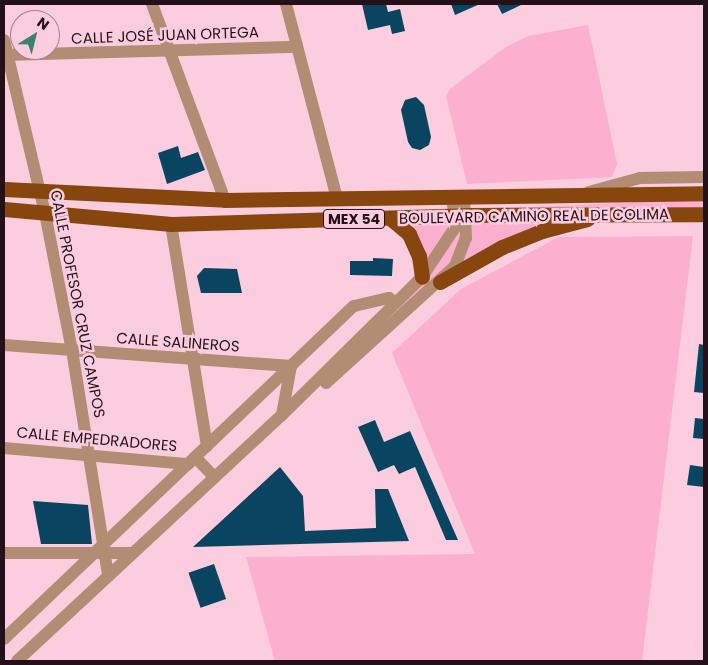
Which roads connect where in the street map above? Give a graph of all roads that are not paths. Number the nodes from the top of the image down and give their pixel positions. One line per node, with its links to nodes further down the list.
1 (152, 4): 5 (street)
2 (286, 4): 4 (street)
3 (4, 40): 6 (street, CALLE PROFESOR CRUZ CAMPOS)
4 (297, 47): 5 (street, CALLE JOSÉ JUAN ORTEGA); 13 (street)
5 (170, 52): 6 (street, CALLE JOSÉ JUAN ORTEGA); 14 (street)
6 (6, 55): 9 (street, CALLE PROFESOR CRUZ CAMPOS)
7 (704, 177): 11 (street)
8 (4, 189): 9 (main road, BOULEVARD CAMINO REAL DE COLIMA / MEX 54)
9 (40, 191): 14 (main road, BOULEVARD CAMINO REAL DE COLIMA / MEX 54); 16 (street, CALLE PROFESOR CRUZ CAMPOS)
10 (704, 193): 11 (main road, BOULEVARD CAMINO REAL DE COLIMA / MEX 54)
11 (579, 195): 12 (main road, BOULEVARD CAMINO REAL DE COLIMA / MEX 54)
12 (458, 196): 13 (main road, BOULEVARD CAMINO REAL DE COLIMA / MEX 54); 19 (street)
13 (337, 199): 14 (main road, BOULEVARD CAMINO REAL DE COLIMA / MEX 54)
14 (225, 200)
15 (4, 209): 16 (main road, BOULEVARD CAMINO REAL DE COLIMA / MEX 54)
16 (45, 213): 21 (main road, BOULEVARD CAMINO REAL DE COLIMA / MEX 54); 26 (street, CALLE PROFESOR CRUZ CAMPOS)
17 (610, 213): 18 (main road, BOULEVARD CAMINO REAL DE COLIMA / MEX 54); 19 (main road, BOULEVARD CAMINO REAL DE COLIMA / MEX 54); 23 (main road)
18 (704, 214)
19 (460, 215): 20 (main road, BOULEVARD CAMINO REAL DE COLIMA / MEX 54); 22 (street); 23 (street)
20 (390, 218): 21 (main road, BOULEVARD CAMINO REAL DE COLIMA / MEX 54); 22 (main road)
21 (171, 224): 27 (street)
22 (422, 277): 24 (street)
23 (440, 282): 29 (street)
24 (392, 301): 28 (street); 29 (street)
25 (4, 345): 26 (street, CALLE SALINEROS)
26 (72, 350): 27 (street, CALLE SALINEROS); 32 (street, CALLE PROFESOR CRUZ CAMPOS)
27 (192, 358): 28 (street, CALLE SALINEROS); 30 (street)
28 (291, 366): 29 (street); 30 (street)
29 (282, 415): 34 (street)
30 (207, 446): 33 (street)
31 (4, 448): 32 (street, CALLE EMPEDRADORES)
32 (90, 455): 33 (street, CALLE EMPEDRADORES); 35 (street, CALLE PROFESOR CRUZ CAMPOS)
33 (192, 460): 34 (street); 35 (street)
34 (214, 477): 37 (street)
35 (101, 550): 36 (street); 37 (street); 38 (street, CALLE PROFESOR CRUZ CAMPOS); 39 (street)
36 (4, 553)
37 (133, 553): 38 (street)
38 (108, 576): 40 (street)
39 (4, 639)
40 (17, 661)

